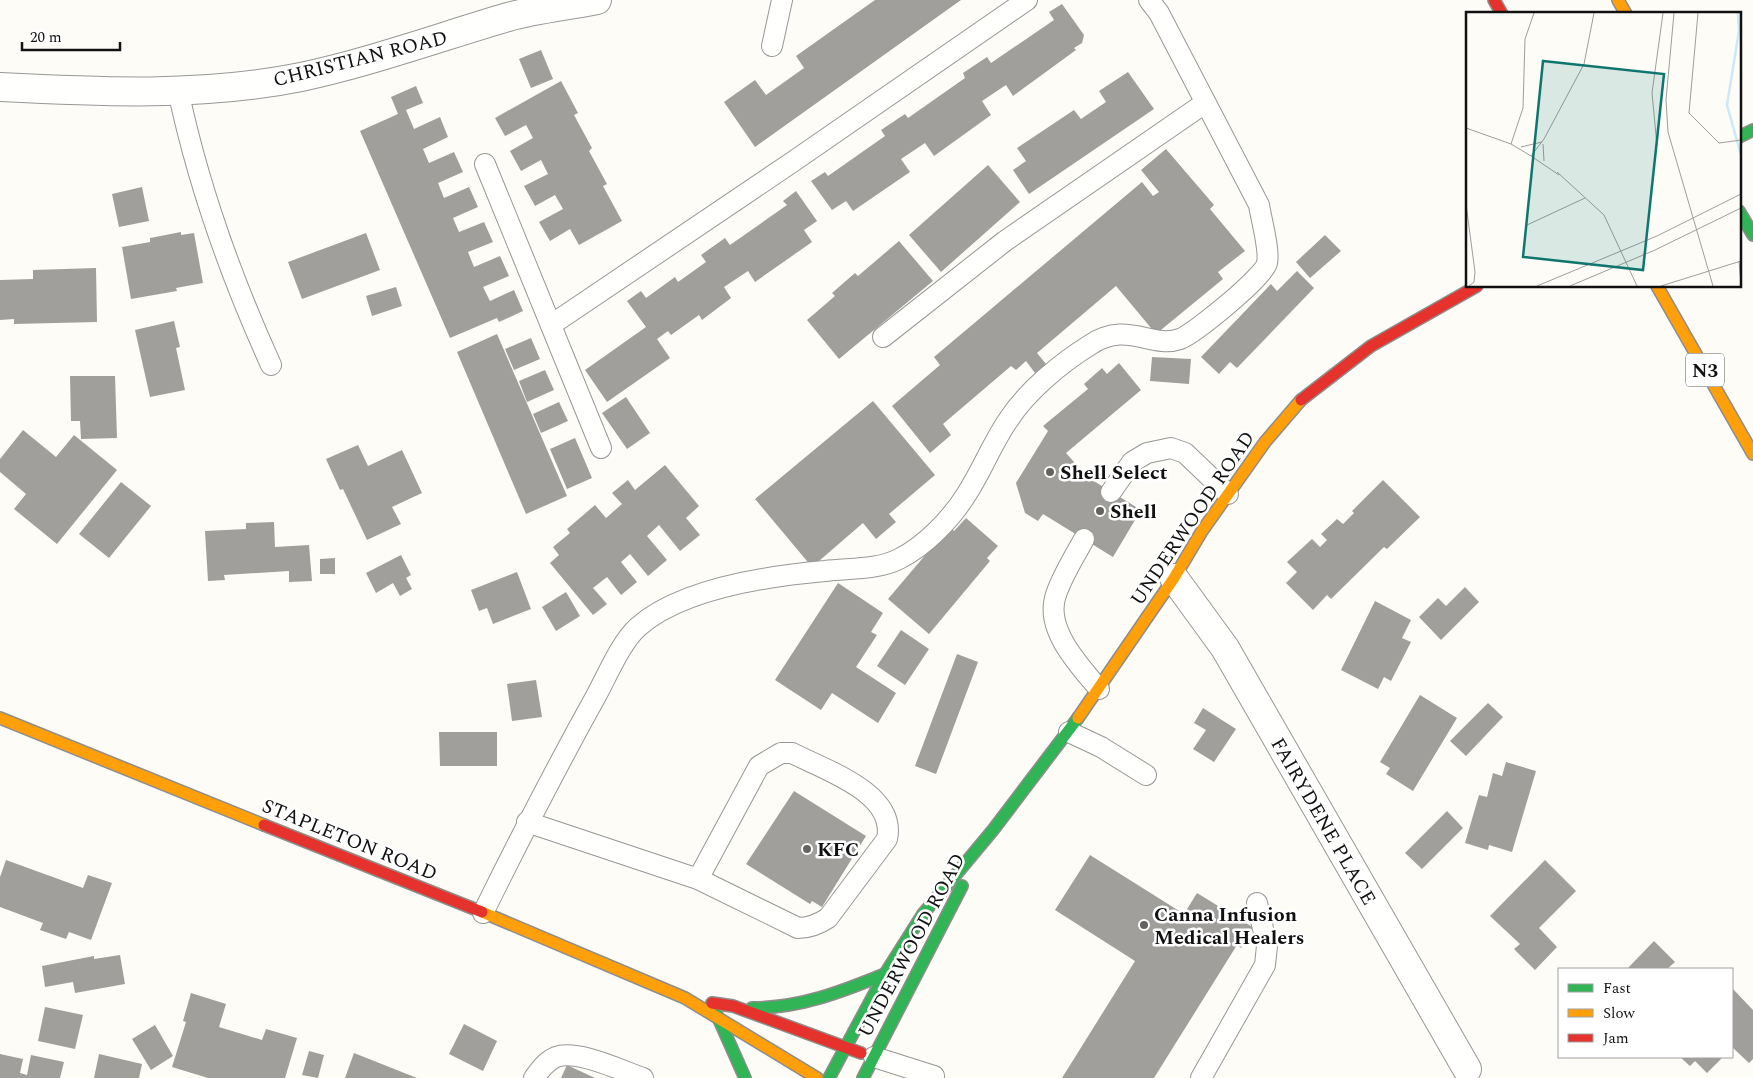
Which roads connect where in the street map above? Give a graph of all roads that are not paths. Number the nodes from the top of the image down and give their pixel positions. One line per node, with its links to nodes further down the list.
1 (597, 0): 11 (street, CHRISTIAN ROAD)
2 (782, 0): 9 (lane)
3 (1027, 0): 20 (lane)
4 (1149, 0): 12 (lane)
5 (1494, 0): 7 (main road)
6 (1618, 0): 8 (main road)
7 (1501, 12)
8 (1625, 12)
9 (772, 46)
10 (0, 87): 11 (street, CHRISTIAN ROAD)
11 (178, 90): 22 (lane)
12 (1205, 103): 21 (lane); 33 (lane)
13 (1753, 130): 14 (main road)
14 (1740, 136)
15 (485, 164): 20 (lane)
16 (1740, 214): 17 (main road)
17 (1753, 236)
18 (1474, 288): 26 (main road, UNDERWOOD ROAD)
19 (1659, 288): 24 (main road, N3)
20 (551, 324): 23 (lane)
21 (883, 337)
22 (272, 365)
23 (602, 448)
24 (1753, 454)
25 (1111, 492): 26 (lane)
26 (1228, 494): 28 (main road, UNDERWOOD ROAD)
27 (1084, 539): 29 (lane)
28 (1174, 578): 29 (main road, UNDERWOOD ROAD); 44 (street, FAIRYDENE PLACE)
29 (1099, 689): 31 (main road, UNDERWOOD ROAD)
30 (0, 718): 37 (main road, STAPLETON ROAD)
31 (1069, 732): 32 (lane); 34 (main road, UNDERWOOD ROAD)
32 (1146, 775)
33 (527, 822): 35 (lane); 37 (lane)
34 (993, 830): 38 (main road, UNDERWOOD ROAD); 43 (main road, UNDERWOOD ROAD)
35 (698, 879): 35 (lane)
36 (1257, 903): 52 (lane)
37 (484, 913): 39 (main road, STAPLETON ROAD)
38 (886, 974): 40 (main road); 42 (main road, UNDERWOOD ROAD)
39 (686, 998): 40 (main road, STAPLETON ROAD); 41 (main road, STAPLETON ROAD)
40 (733, 1006): 42 (main road, STAPLETON ROAD)
41 (717, 1015): 48 (main road); 49 (main road, STAPLETON ROAD)
42 (845, 1048): 43 (main road, STAPLETON ROAD); 50 (main road, UNDERWOOD ROAD)
43 (874, 1057): 45 (lane); 51 (main road, UNDERWOOD ROAD)
44 (1467, 1069)
45 (934, 1076)
46 (534, 1078): 47 (lane)
47 (643, 1078)
48 (745, 1078)
49 (817, 1078)
50 (829, 1078)
51 (863, 1078)
52 (1201, 1078)

